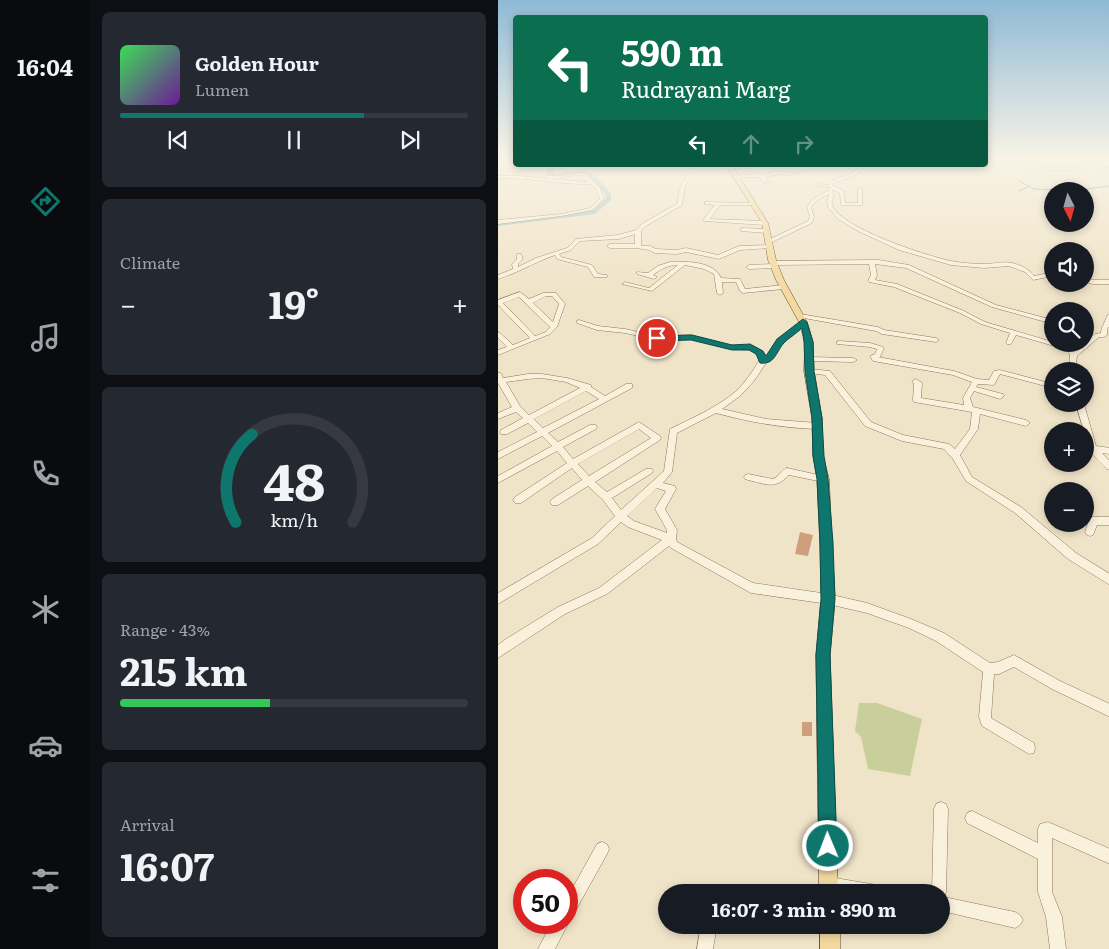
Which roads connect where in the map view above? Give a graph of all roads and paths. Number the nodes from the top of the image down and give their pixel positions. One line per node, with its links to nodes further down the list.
1 (596, 203): 10 (street)
2 (680, 203): 13 (street)
3 (711, 203): 8 (street)
4 (812, 203): 14 (street)
5 (829, 203): 27 (street)
6 (843, 203): 7 (street)
7 (860, 203)
8 (718, 204): 9 (street); 11 (street)
9 (753, 204): 11 (main road)
10 (498, 222)
11 (765, 223): 14 (main road)
12 (743, 230): 14 (street)
13 (638, 231): 16 (street); 17 (street)
14 (768, 240): 16 (street); 21 (main road)
15 (610, 246): 16 (street)
16 (637, 246)
17 (556, 253): 23 (street); 26 (street)
18 (519, 255): 23 (street)
19 (872, 263): 21 (street); 40 (street); 46 (street)
20 (683, 264): 25 (street); 29 (street); 30 (street)
21 (774, 264): 22 (street); 35 (main road)
22 (749, 267)
23 (516, 270): 28 (street)
24 (639, 273): 25 (street)
25 (647, 275): 29 (street); 34 (street)
26 (605, 276)
27 (1044, 276)
28 (498, 277)
29 (664, 280): 34 (street)
30 (719, 280): 35 (street); 36 (street)
31 (1094, 282): 32 (street)
32 (1110, 282)
33 (625, 284): 34 (street)
34 (633, 286)
35 (784, 287): 44 (main road)
36 (720, 293)
37 (529, 302): 38 (street); 45 (street); 45 (street)
38 (498, 303): 49 (street)
39 (1021, 305): 40 (street)
40 (1015, 311): 42 (street)
41 (1110, 316): 48 (street)
42 (1044, 319)
43 (579, 322): 57 (street)
44 (800, 322): 50 (street); 57 (street); 60 (main road)
45 (554, 327): 49 (street)
46 (1014, 333): 52 (street); 56 (street)
47 (498, 334): 53 (street)
48 (1103, 336)
49 (535, 339): 53 (street)
50 (936, 340)
51 (839, 343): 64 (street)
52 (1009, 343)
53 (512, 348): 55 (street)
54 (1077, 352): 56 (street)
55 (498, 354)
56 (1074, 355): 59 (street)
57 (763, 360): 70 (street)
58 (853, 360): 60 (street)
59 (1073, 362)
60 (809, 365): 75 (main road); 84 (street)
61 (499, 378): 66 (street); 69 (street)
62 (916, 381): 71 (street)
63 (1044, 384): 64 (street)
64 (974, 385): 67 (street); 71 (street)
65 (629, 386): 68 (street)
66 (588, 387): 68 (street); 73 (street)
67 (1000, 396)
68 (605, 399): 78 (street)
69 (516, 408): 72 (street); 73 (street)
70 (715, 410): 75 (street); 92 (street)
71 (973, 410): 74 (street); 84 (street)
72 (498, 416)
73 (527, 420): 77 (street); 78 (street)
74 (1026, 423)
75 (817, 426): 90 (main road)
76 (593, 427): 79 (street)
77 (504, 432)
78 (542, 432): 79 (street); 83 (street)
79 (557, 446): 85 (street); 89 (street)
80 (1094, 449): 82 (street)
81 (1094, 450): 86 (street)
82 (1110, 451)
83 (498, 456)
84 (955, 456): 100 (street)
85 (573, 463): 91 (street); 91 (street); 94 (street)
86 (1110, 467)
87 (649, 471): 93 (street)
88 (748, 477): 90 (street)
89 (499, 478)
90 (822, 479): 102 (main road)
91 (588, 481): 93 (street); 95 (street)
92 (656, 484): 96 (street); 99 (street)
93 (606, 497): 96 (street)
94 (518, 500)
95 (556, 502)
96 (621, 517): 99 (street); 101 (street)
97 (1094, 521): 98 (street)
98 (1110, 521)
99 (671, 539): 102 (street); 103 (street)
100 (1110, 580)
101 (498, 599)
102 (828, 599): 104 (street); 112 (main road)
103 (498, 652)
104 (989, 669): 105 (street); 106 (street)
105 (1110, 710)
106 (1029, 748)
107 (941, 808): 113 (street)
108 (972, 818): 110 (street)
109 (602, 849): 114 (street)
110 (1045, 856): 111 (street); 123 (street)
111 (1110, 857)
112 (829, 884)
113 (939, 884)
114 (578, 892)
115 (950, 906): 116 (street)
116 (1015, 920)
117 (554, 934): 120 (street)
118 (708, 934): 121 (street)
119 (830, 934): 122 (main road)
120 (546, 949)
121 (706, 949)
122 (830, 949)
123 (1058, 949)

